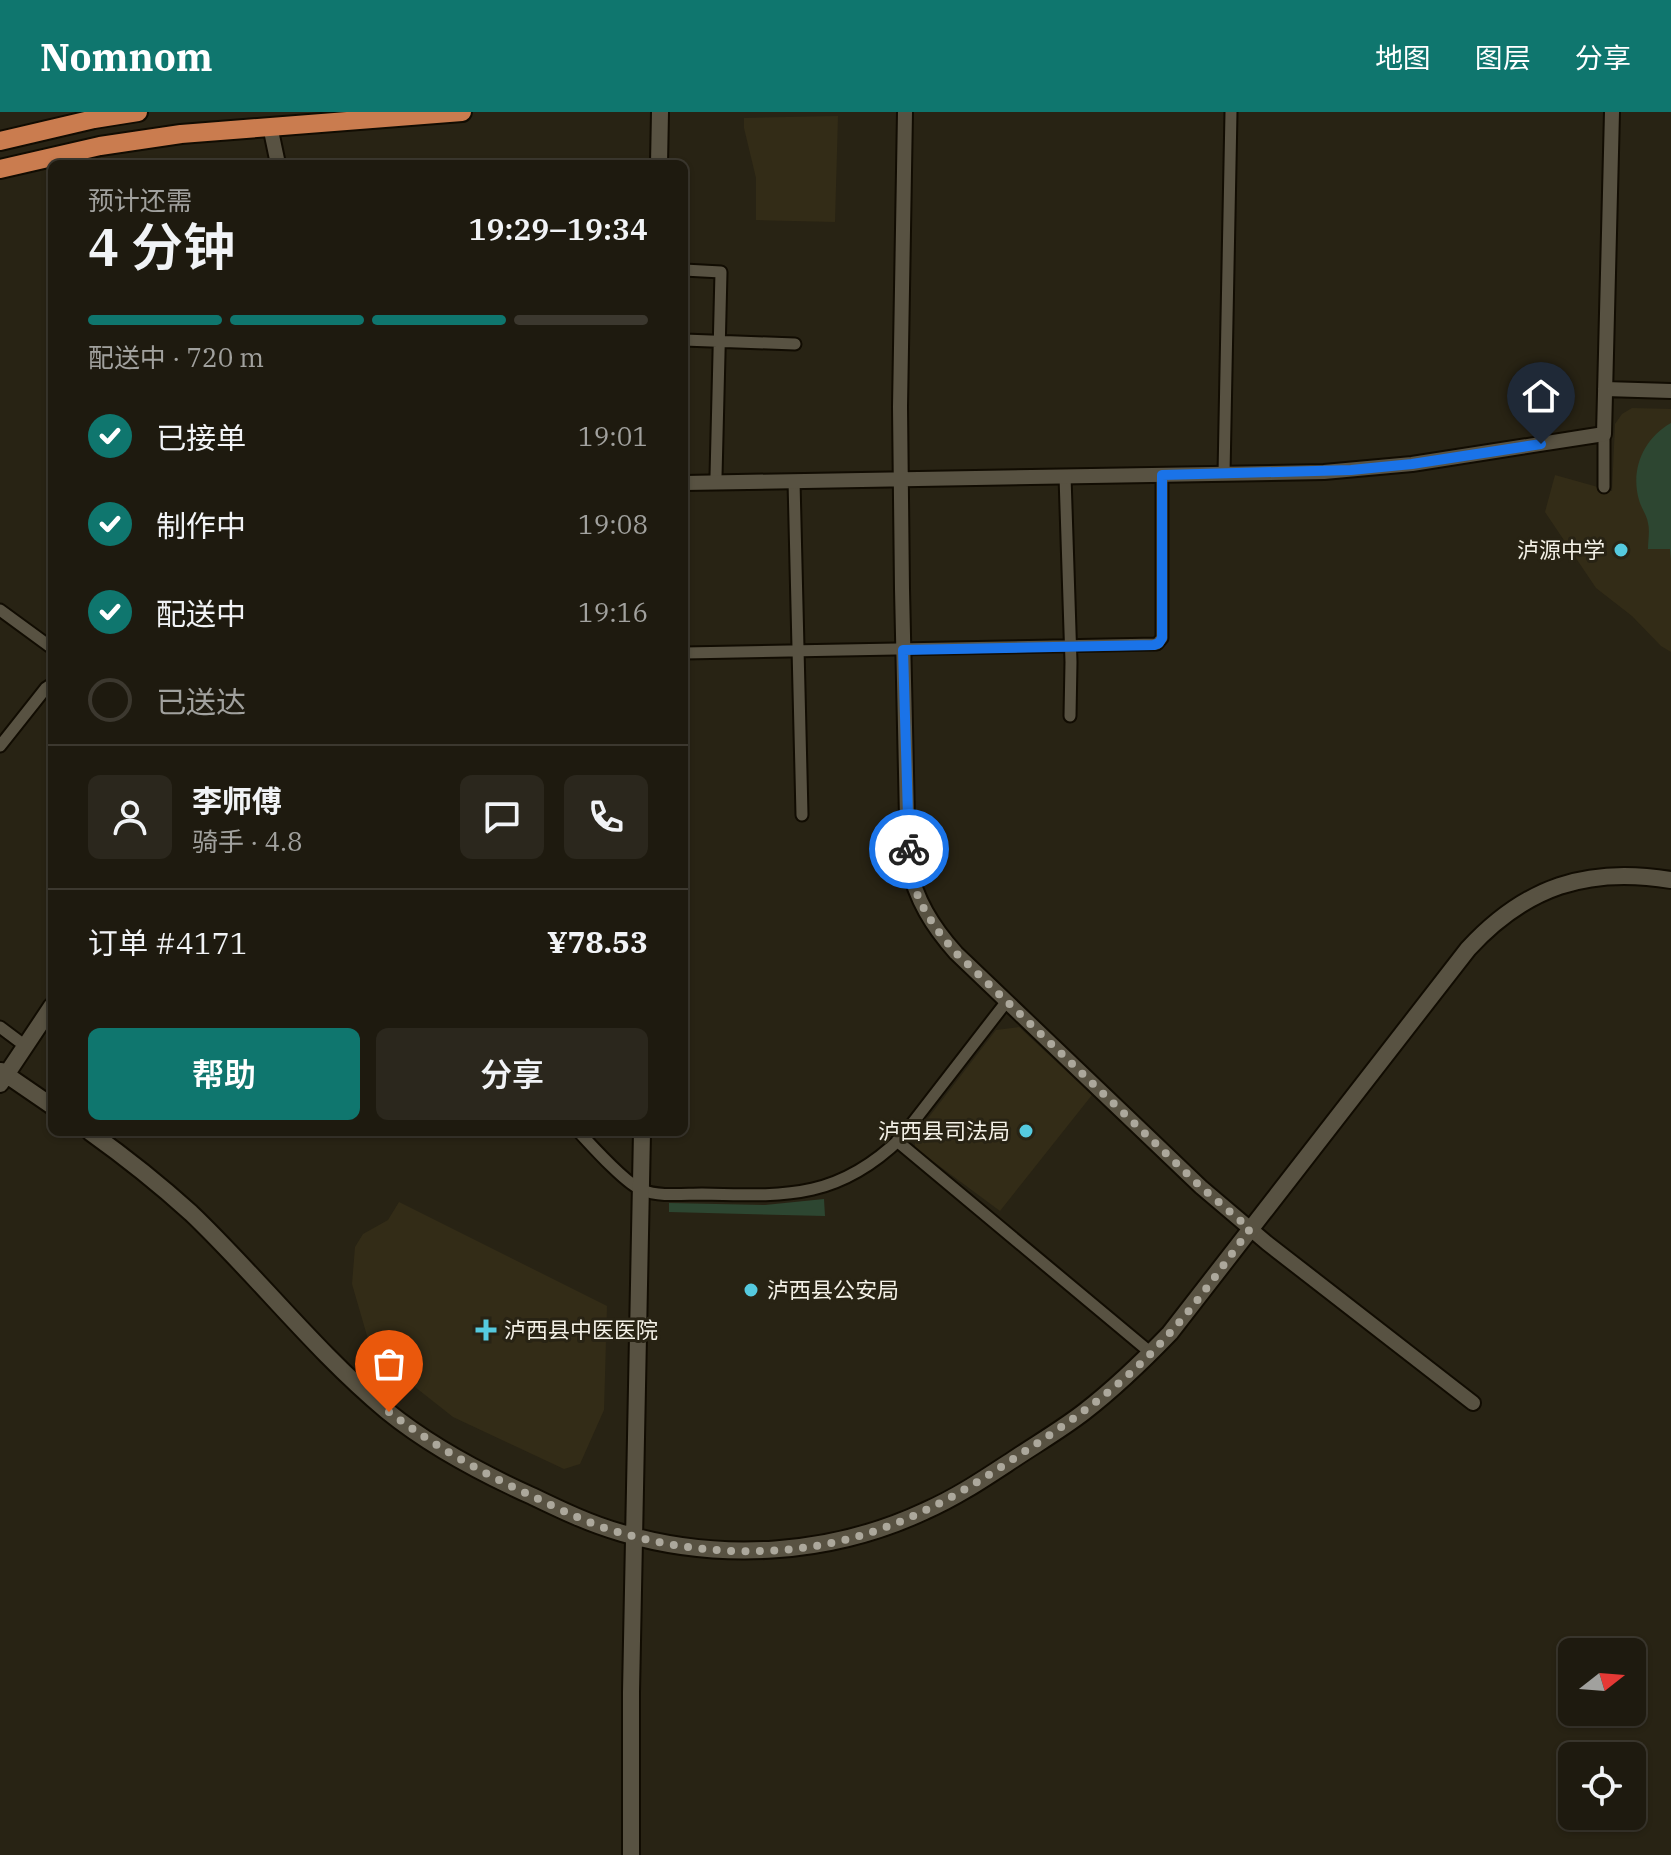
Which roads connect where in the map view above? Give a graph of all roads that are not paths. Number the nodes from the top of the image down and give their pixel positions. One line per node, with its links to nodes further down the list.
1 (138, 112): 9 (highway)
2 (462, 112): 8 (highway)
3 (651, 112): 11 (main road)
4 (660, 112): 12 (main road)
5 (905, 112): 25 (street)
6 (1231, 112): 21 (street)
7 (1612, 112): 18 (street)
8 (270, 126): 10 (street); 13 (highway)
9 (0, 141)
10 (277, 160)
11 (650, 160)
12 (659, 160)
13 (0, 169)
14 (688, 270): 16 (street)
15 (688, 340): 16 (street)
16 (719, 341): 17 (street); 24 (street)
17 (795, 344)
18 (1605, 389): 19 (street); 20 (street)
19 (1671, 391)
20 (1604, 430): 21 (street); 29 (street)
21 (1224, 470): 22 (street); 25 (street)
22 (1162, 475): 26 (street); 32 (street)
23 (688, 476): 24 (street)
24 (716, 476): 25 (street)
25 (901, 476): 26 (street); 27 (street); 33 (street)
26 (1065, 476): 32 (street)
27 (794, 481): 28 (street); 34 (street)
28 (688, 483)
29 (1604, 487)
30 (0, 610): 31 (street)
31 (48, 645)
32 (1070, 646): 33 (street); 37 (street)
33 (903, 650): 34 (street); 43 (street)
34 (798, 652): 35 (street); 39 (street)
35 (688, 653)
36 (48, 687): 38 (street)
37 (1070, 716)
38 (0, 746)
39 (802, 815)
40 (1671, 869): 57 (main road)
41 (1671, 880): 57 (main road)
42 (48, 1000): 46 (main road)
43 (1007, 1001): 55 (street); 57 (street)
44 (48, 1012): 47 (main road)
45 (0, 1027): 46 (street)
46 (20, 1042): 47 (main road)
47 (4, 1072): 48 (main road); 49 (main road)
48 (48, 1091)
49 (48, 1103)
50 (95, 1136): 60 (main road)
51 (113, 1136): 60 (main road)
52 (583, 1136): 56 (street)
53 (633, 1136): 56 (main road)
54 (642, 1136): 56 (main road)
55 (897, 1141): 56 (street); 58 (street)
56 (636, 1186): 60 (main road)
57 (1246, 1225): 58 (main road); 59 (street)
58 (1147, 1350): 60 (main road)
59 (1473, 1403)
60 (629, 1529): 61 (main road); 62 (main road)
61 (622, 1855)
62 (631, 1855)

